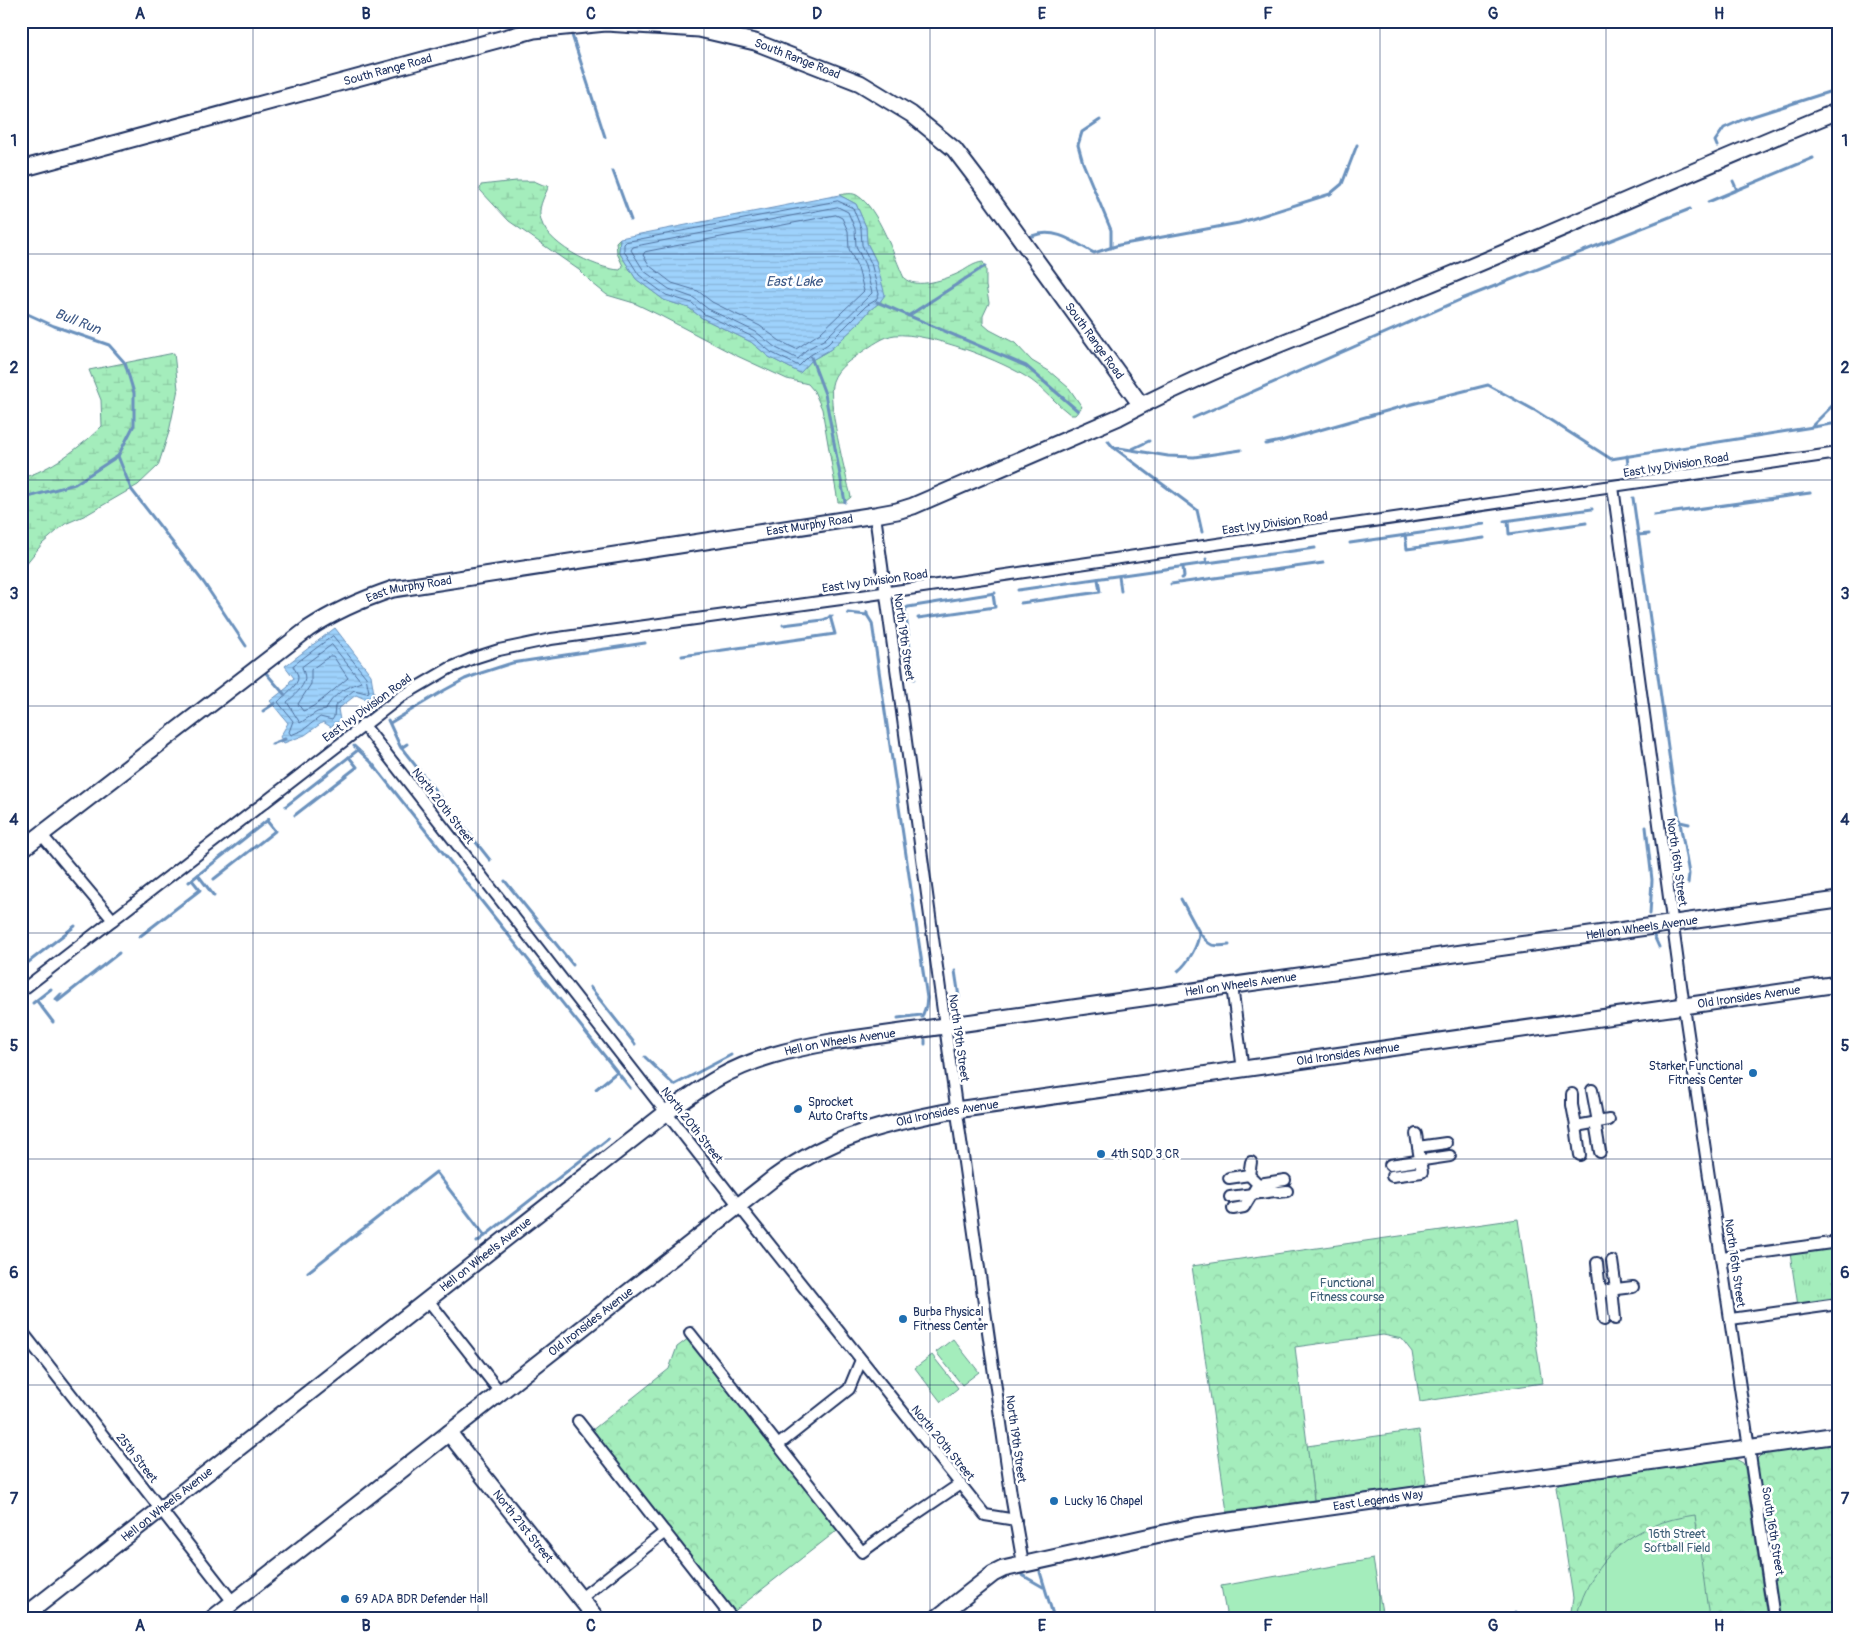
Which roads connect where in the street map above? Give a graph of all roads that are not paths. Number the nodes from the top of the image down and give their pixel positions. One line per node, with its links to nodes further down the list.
1 (1838, 111): 3 (street, East Murphy Road)
2 (21, 170): 3 (street, South Range Road)
3 (1141, 405): 6 (street, East Murphy Road)
4 (1838, 453): 5 (street, East Ivy Division Road)
5 (1613, 487): 7 (street, East Ivy Division Road); 13 (street, North 16th Street)
6 (875, 514): 7 (street, North 19th Street); 9 (street, East Murphy Road)
7 (885, 592): 8 (street, East Ivy Division Road); 18 (street, North 19th Street)
8 (363, 724): 12 (street, East Ivy Division Road); 23 (street, North 20th Street)
9 (41, 834): 10 (street, East Murphy Road); 12 (street)
10 (21, 850)
11 (1838, 900): 13 (street, Hell on Wheels Avenue)
12 (113, 920): 16 (street, East Ivy Division Road)
13 (1673, 923): 15 (street, Hell on Wheels Avenue); 17 (street, North 16th Street)
14 (1838, 984): 17 (street, Old Ironsides Avenue)
15 (1232, 986): 18 (street, Hell on Wheels Avenue); 19 (street)
16 (21, 991)
17 (1684, 1007): 19 (street, Old Ironsides Avenue); 45 (street, North 16th Street)
18 (945, 1026): 22 (street, North 19th Street); 23 (street, Hell on Wheels Avenue)
19 (1243, 1070): 22 (street, Old Ironsides Avenue)
20 (1592, 1090): 25 (street)
21 (1572, 1094): 26 (street)
22 (956, 1110): 42 (street, Old Ironsides Avenue); 67 (street, North 19th Street)
23 (667, 1112): 42 (street, North 20th Street); 51 (street, Hell on Wheels Avenue)
24 (1609, 1120): 25 (street)
25 (1597, 1122): 26 (street); 30 (street)
26 (1576, 1126): 31 (street)
27 (1416, 1134): 29 (street)
28 (1446, 1143): 29 (street)
29 (1418, 1147): 33 (street)
30 (1600, 1152)
31 (1580, 1155)
32 (1450, 1156): 33 (street)
33 (1420, 1161): 35 (street); 37 (street)
34 (1251, 1162): 36 (street)
35 (1390, 1166)
36 (1249, 1175): 38 (street); 40 (street)
37 (1392, 1176)
38 (1229, 1178)
39 (1286, 1186): 40 (street)
40 (1255, 1189): 41 (street); 43 (street)
41 (1230, 1197)
42 (739, 1206): 58 (street, North 20th Street); 59 (street, Old Ironsides Avenue)
43 (1233, 1209)
44 (1838, 1242): 45 (street)
45 (1722, 1258): 54 (street, North 16th Street)
46 (1612, 1261): 49 (street)
47 (1597, 1263): 50 (street)
48 (1633, 1286): 49 (street)
49 (1614, 1289): 50 (street); 53 (street)
50 (1600, 1291): 55 (street)
51 (428, 1300): 59 (street); 66 (street, Hell on Wheels Avenue)
52 (1838, 1304): 54 (street)
53 (1615, 1319)
54 (1731, 1319): 64 (street, North 16th Street)
55 (1604, 1320)
56 (21, 1330): 66 (street, 25th Street)
57 (690, 1333): 63 (street)
58 (861, 1360): 63 (street); 65 (street, North 20th Street)
59 (500, 1392): 61 (street, Old Ironsides Avenue)
60 (578, 1421): 68 (street)
61 (449, 1433): 70 (street, North 21st Street); 71 (street, Old Ironsides Avenue)
62 (1838, 1435): 64 (street, East Legends Way)
63 (778, 1445): 65 (street)
64 (1748, 1448): 69 (street, East Legends Way); 77 (street, South 16th Street)
65 (960, 1484): 67 (street, North 20th Street)
66 (161, 1509): 71 (street, 25th Street); 72 (street, Hell on Wheels Avenue)
67 (1016, 1520): 69 (street, North 19th Street)
68 (665, 1532): 70 (street); 75 (street)
69 (1023, 1564): 76 (street, East Legends Way)
70 (581, 1598): 74 (street, North 21st Street)
71 (233, 1602): 73 (street, Old Ironsides Avenue)
72 (22, 1618)
73 (213, 1618)
74 (596, 1618)
75 (732, 1618)
76 (937, 1618)
77 (1774, 1618)

